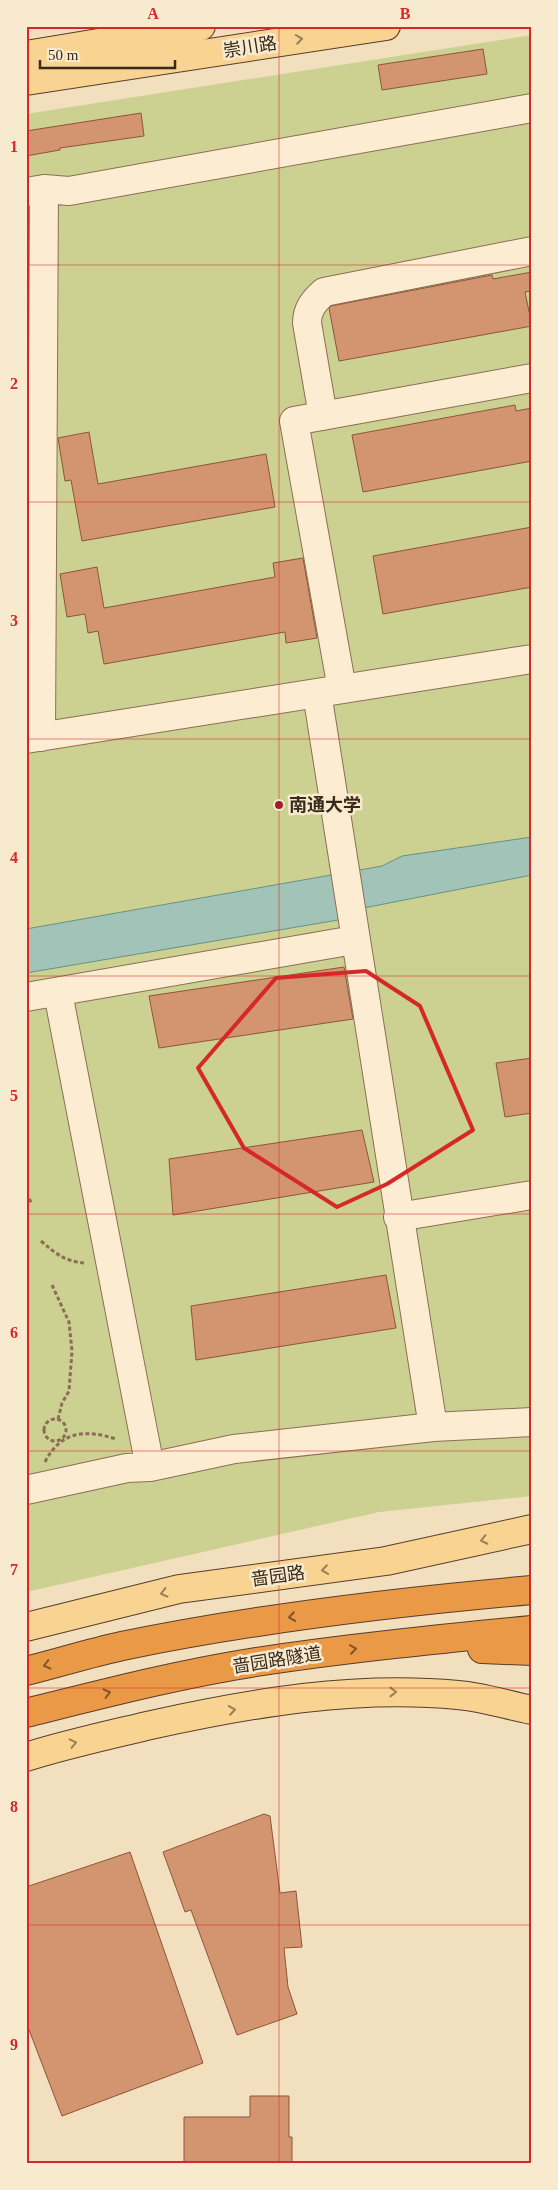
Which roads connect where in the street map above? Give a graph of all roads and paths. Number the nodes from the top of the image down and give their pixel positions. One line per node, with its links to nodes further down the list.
1 (201, 26): 3 (main road, 崇川路)
2 (386, 26): 4 (main road, 崇川路, one-way to 2)
3 (26, 55)
4 (26, 81)
5 (532, 108): 6 (street)
6 (35, 190): 12 (street)
7 (532, 251): 9 (street)
8 (532, 378): 9 (street)
9 (323, 416): 11 (street)
10 (532, 659): 11 (street)
11 (329, 691): 12 (street); 13 (street)
12 (34, 738)
13 (353, 926): 14 (street); 19 (street)
14 (58, 992): 15 (street); 28 (street)
15 (26, 997)
16 (26, 1193): 18 (path)
17 (532, 1195): 19 (street)
18 (32, 1204)
19 (398, 1217): 25 (street)
20 (41, 1241): 21 (path)
21 (84, 1263)
22 (52, 1284): 23 (path)
23 (58, 1419): 27 (path); 27 (path)
24 (532, 1422): 25 (street)
25 (433, 1427): 28 (street)
26 (116, 1438): 27 (path)
27 (59, 1441): 29 (path)
28 (150, 1467): 29 (street)
29 (36, 1488)
30 (532, 1529): 34 (main road, 啬园路, one-way to 34)
31 (532, 1575): 33 (highway)
32 (532, 1590): 33 (highway)
33 (340, 1610): 38 (highway, one-way to 38)
34 (26, 1627)
35 (532, 1630): 36 (highway, 啬园路隧道)
36 (390, 1644): 37 (highway); 40 (highway, 啬园路隧道, one-way to 36)
37 (532, 1651)
38 (26, 1671)
39 (532, 1710): 41 (main road, one-way to 39)
40 (26, 1713)
41 (26, 1757)

